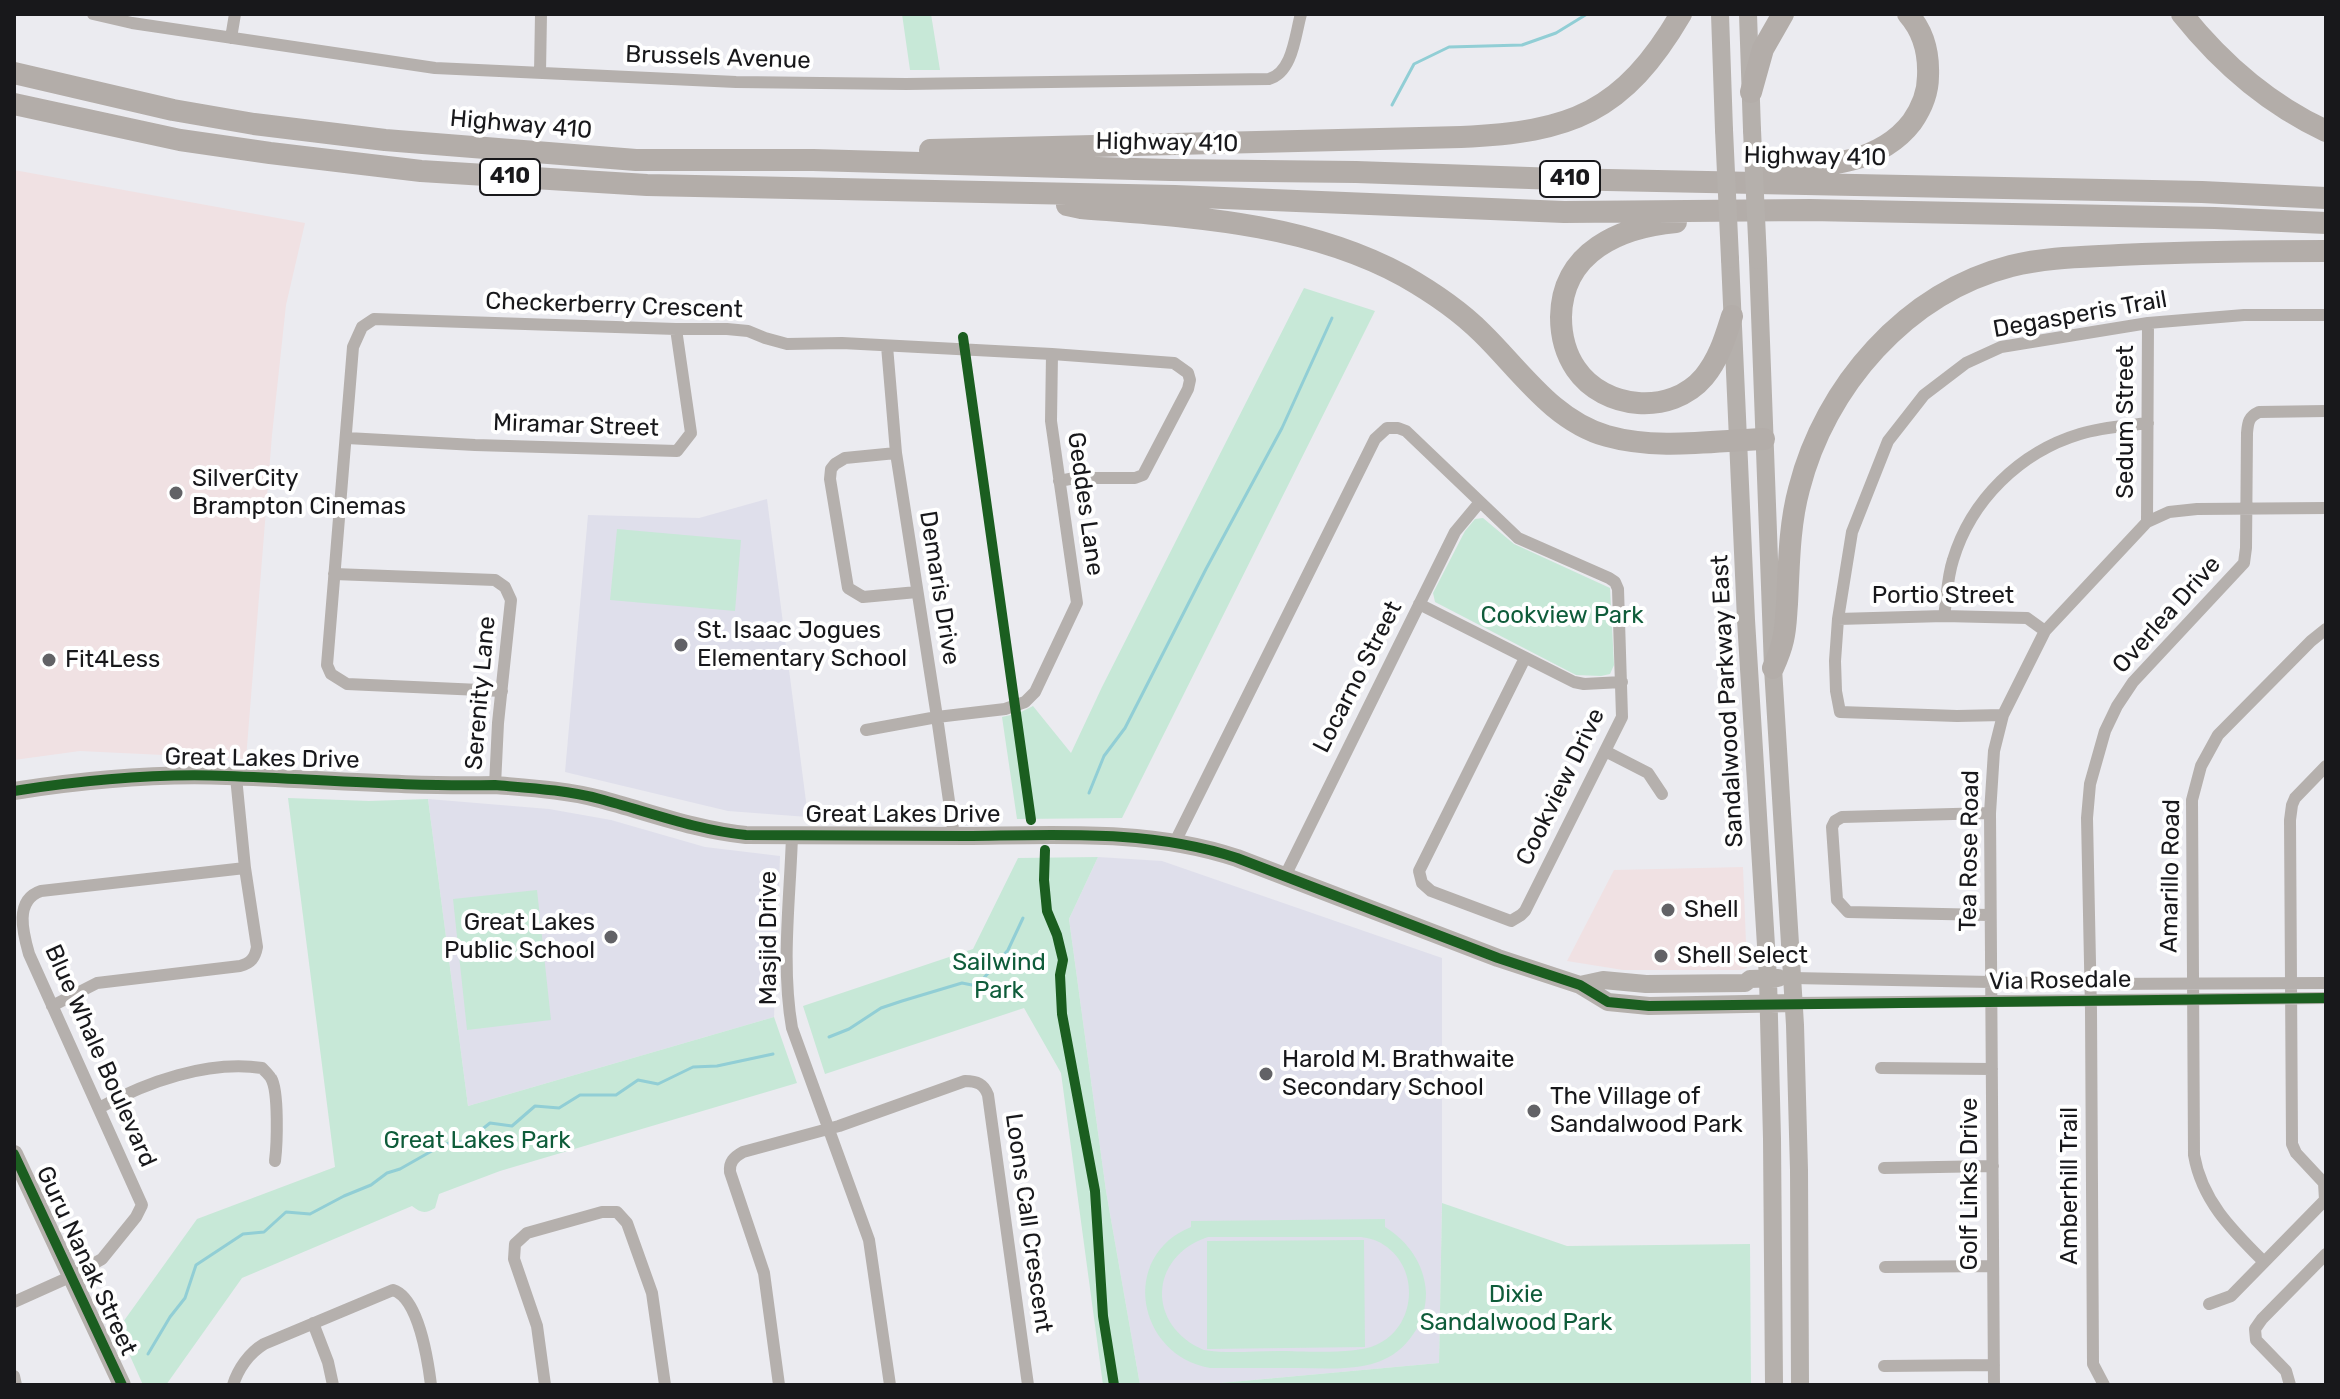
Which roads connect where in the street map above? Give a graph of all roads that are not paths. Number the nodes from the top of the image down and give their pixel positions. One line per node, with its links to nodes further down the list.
1 (93, 14): 11 (street, Brussels Avenue)
2 (235, 14): 12 (street)
3 (541, 14): 14 (street)
4 (1301, 14): 14 (street, Brussels Avenue)
5 (1681, 14): 18 (highway)
6 (1720, 14): 26 (main road, Sandalwood Parkway East, bridge)
7 (1748, 14): 15 (main road, Sandalwood Parkway East)
8 (1783, 14): 15 (highway)
9 (1908, 14): 19 (highway)
10 (2182, 14): 17 (highway)
11 (111, 16): 12 (street, Brussels Avenue)
12 (231, 38): 14 (street, Brussels Avenue)
13 (14, 73): 18 (highway, Highway 410 / 410)
14 (540, 73)
15 (1751, 92): 34 (main road, Sandalwood Parkway East, bridge)
16 (14, 104): 20 (highway, Highway 410 / 410)
17 (2326, 131)
18 (813, 160): 19 (highway, Highway 410 / 410)
19 (1693, 181): 21 (highway, Highway 410 / 410)
20 (1011, 192): 22 (highway, Highway 410 / 410); 35 (highway)
21 (2326, 198)
22 (1810, 210): 23 (highway, Highway 410 / 410); 26 (highway)
23 (2326, 223)
24 (2326, 251): 50 (highway)
25 (2326, 315): 27 (street, Degasperis Trail)
26 (1732, 316): 35 (main road, Sandalwood Parkway East)
27 (2148, 323): 32 (street, Sedum Street); 46 (street, Degasperis Trail)
28 (676, 329): 29 (street, Checkerberry Crescent); 33 (street, Checkerberry Crescent); 33 (street, Miramar Street)
29 (887, 346): 30 (street, Checkerberry Crescent); 36 (street, Demaris Drive)
30 (1052, 354): 37 (street, Geddes Lane); 37 (street, Checkerberry Crescent)
31 (2326, 411): 39 (street, Overlea Drive)
32 (2148, 423): 41 (street, Sedum Street); 45 (street)
33 (347, 438): 42 (street, Checkerberry Crescent)
34 (1764, 439): 35 (highway); 50 (main road, Sandalwood Parkway East)
35 (1739, 440): 69 (main road, Sandalwood Parkway East)
36 (896, 453): 43 (street, Demaris Drive); 43 (street)
37 (1059, 481): 54 (street, Geddes Lane)
38 (1480, 502): 44 (street, Locarno Street); 51 (street, Cookview Drive); 65 (street, Cookview Drive)
39 (2247, 508): 40 (street, Tea Rose Road); 41 (street, Tea Rose Road); 74 (street, Overlea Drive)
40 (2326, 508)
41 (2147, 522): 48 (street, Tea Rose Road)
42 (334, 574): 52 (street, Checkerberry Crescent); 52 (street, Serenity Lane)
43 (917, 592): 54 (street, Demaris Drive)
44 (1419, 604): 49 (street); 67 (street, Locarno Street)
45 (1944, 616): 46 (street, Portio Street); 48 (street, Portio Street)
46 (1838, 619): 53 (street, Degasperis Trail)
47 (2326, 629): 72 (street, Amarillo Road)
48 (2045, 631): 53 (street, Tea Rose Road)
49 (1525, 658): 51 (street); 56 (street, Cookview Drive)
50 (1773, 668): 70 (main road, Sandalwood Parkway East)
51 (1622, 682): 56 (street, Cookview Drive)
52 (502, 691): 59 (street, Serenity Lane)
53 (2003, 715): 62 (street, Tea Rose Road)
54 (937, 717): 55 (street, Geddes Lane); 64 (street, Demaris Drive)
55 (866, 730)
56 (1605, 751): 61 (street)
57 (2326, 766): 75 (street)
58 (236, 777): 59 (main road, Great Lakes Drive); 60 (main road, Great Lakes Drive); 66 (street)
59 (495, 785): 63 (main road, Great Lakes Drive)
60 (14, 791)
61 (1662, 794)
62 (1990, 813): 68 (street, Tea Rose Road); 68 (street)
63 (792, 836): 64 (main road, Great Lakes Drive); 88 (street, Masjid Drive)
64 (954, 836): 65 (main road, Great Lakes Drive)
65 (1175, 842): 67 (main road, Great Lakes Drive)
66 (245, 868): 84 (street); 84 (street, Blue Whale Boulevard)
67 (1285, 876): 76 (main road, Great Lakes Drive)
68 (1989, 915): 71 (street, Tea Rose Road)
69 (1768, 978): 70 (main road, Great Lakes Drive); 76 (main road, Great Lakes Drive); 83 (main road, Sandalwood Parkway East)
70 (1793, 978): 71 (street, Via Rosedale); 82 (main road, Sandalwood Parkway East)
71 (1992, 982): 74 (street, Via Rosedale); 81 (street, Golf Links Drive)
72 (2192, 983): 74 (street, Via Rosedale); 75 (street, Via Rosedale); 80 (street, Amarillo Road)
73 (2326, 983): 75 (street, Via Rosedale)
74 (2090, 984): 79 (street, Amberhill Trail)
75 (2291, 984): 77 (street)
76 (1580, 985): 83 (main road, Great Lakes Drive)
77 (2291, 998): 78 (street, Via Rosedale); 80 (street, Via Rosedale); 93 (street)
78 (2326, 998)
79 (2091, 1000): 80 (street, Via Rosedale); 81 (street, Via Rosedale); 117 (street, Amberhill Trail)
80 (2192, 1001): 93 (street, Amarillo Road)
81 (1992, 1002): 82 (street, Via Rosedale); 86 (street, Golf Links Drive)
82 (1794, 1003): 83 (main road, Great Lakes Drive); 115 (main road, Sandalwood Parkway East)
83 (1769, 1004): 114 (main road, Sandalwood Parkway East)
84 (52, 1006): 87 (street, Blue Whale Boulevard)
85 (1881, 1068): 86 (street)
86 (1992, 1069): 91 (street, Golf Links Drive)
87 (99, 1108): 90 (street); 97 (street, Blue Whale Boulevard)
88 (830, 1129): 111 (street); 112 (street, Masjid Drive); 113 (street, Loons Call Crescent)
89 (14, 1154): 97 (main road, Guru Nanak Street)
90 (275, 1161)
91 (1993, 1166): 92 (street); 95 (street, Golf Links Drive)
92 (1884, 1168)
93 (2264, 1262): 99 (street)
94 (2323, 1263): 118 (street)
95 (1993, 1266): 96 (street); 101 (street, Golf Links Drive)
96 (1885, 1267)
97 (72, 1276): 98 (street); 105 (main road, Guru Nanak Street)
98 (14, 1302)
99 (2209, 1304)
100 (313, 1323): 106 (street); 107 (street); 108 (street)
101 (1994, 1365): 102 (street); 116 (street, Golf Links Drive)
102 (1884, 1366)
103 (14, 1376): 104 (street)
104 (16, 1385)
105 (122, 1385)
106 (233, 1385)
107 (333, 1385)
108 (431, 1385)
109 (545, 1385): 110 (street)
110 (665, 1385)
111 (779, 1385)
112 (890, 1385)
113 (1028, 1385)
114 (1774, 1385)
115 (1800, 1385)
116 (1994, 1385)
117 (2104, 1385)
118 (2290, 1385)

